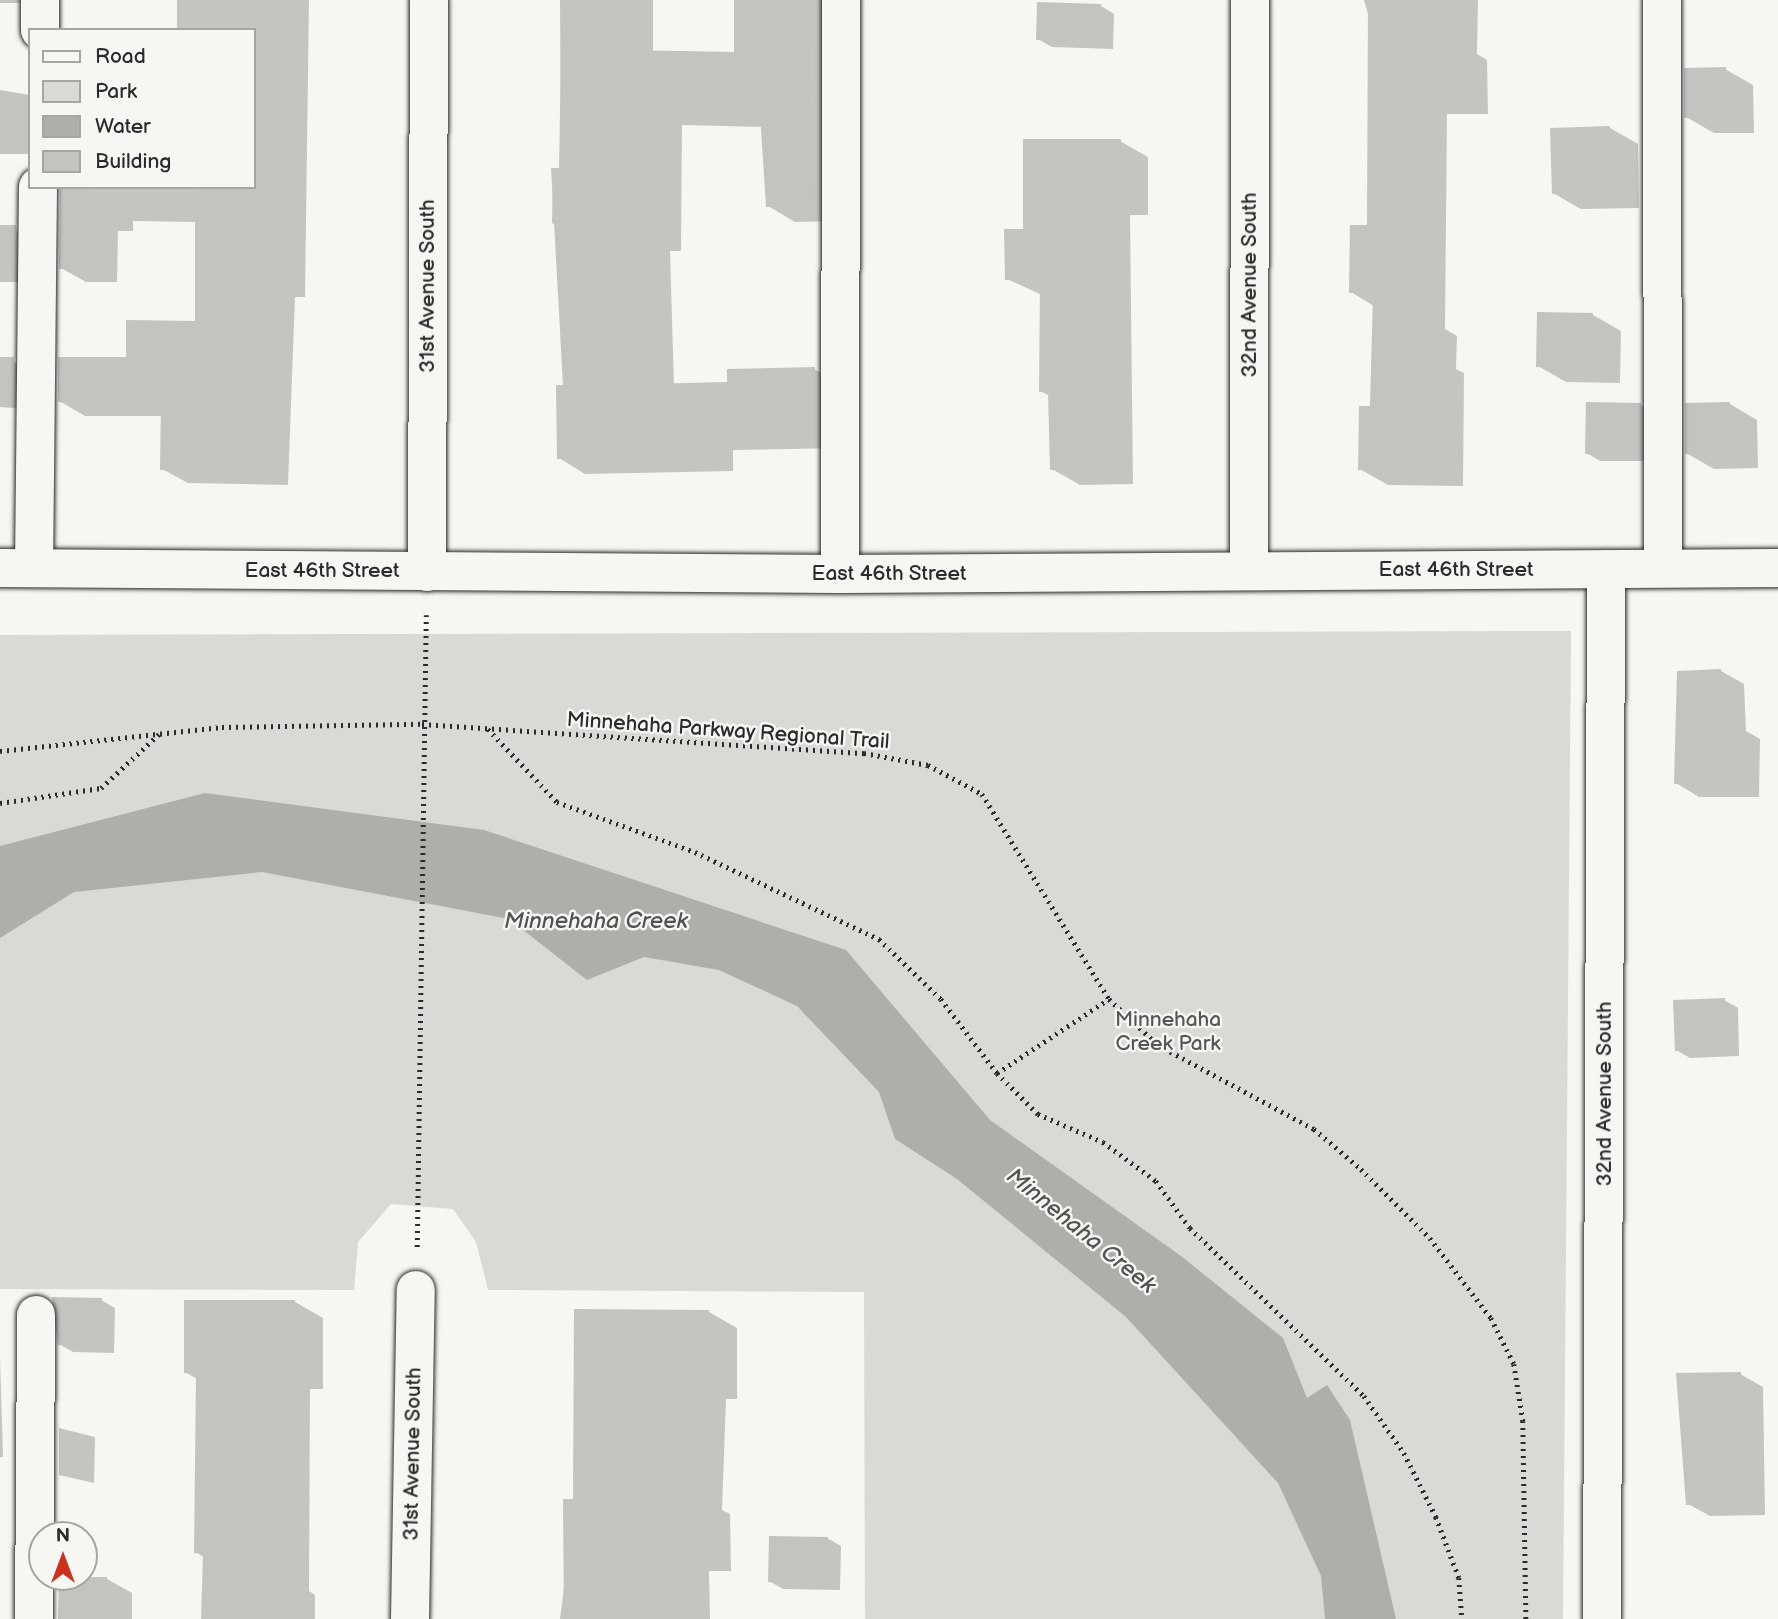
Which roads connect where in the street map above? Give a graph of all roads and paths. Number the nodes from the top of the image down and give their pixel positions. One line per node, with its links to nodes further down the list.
1 (40, 0): 6 (street)
2 (429, 0): 13 (street, 31st Avenue South)
3 (841, 0): 14 (street)
4 (1250, 0): 12 (street, 32nd Avenue South)
5 (1662, 0): 9 (street)
6 (40, 28)
7 (38, 189): 8 (street)
8 (17, 568): 13 (street, East 46th Street)
9 (1663, 568): 10 (street, East 46th Street); 11 (street, East 46th Street)
10 (1778, 568)
11 (1606, 569): 12 (street, East 46th Street); 28 (street, 32nd Avenue South)
12 (1248, 571): 14 (street, East 46th Street)
13 (427, 572): 14 (street, East 46th Street); 15 (path)
14 (840, 574)
15 (422, 724): 16 (path, Minnehaha Parkway Regional Trail); 17 (path, Minnehaha Parkway Regional Trail); 22 (path)
16 (487, 729): 20 (path, Minnehaha Parkway Regional Trail); 21 (path)
17 (160, 734): 18 (path, Minnehaha Parkway Regional Trail); 19 (path)
18 (0, 751)
19 (0, 803)
20 (1109, 999): 21 (path); 27 (path, Minnehaha Parkway Regional Trail)
21 (997, 1073): 26 (path)
22 (416, 1290): 25 (street, 31st Avenue South)
23 (36, 1315): 24 (street)
24 (34, 1619)
25 (410, 1619)
26 (1462, 1619)
27 (1526, 1619)
28 (1602, 1619)

